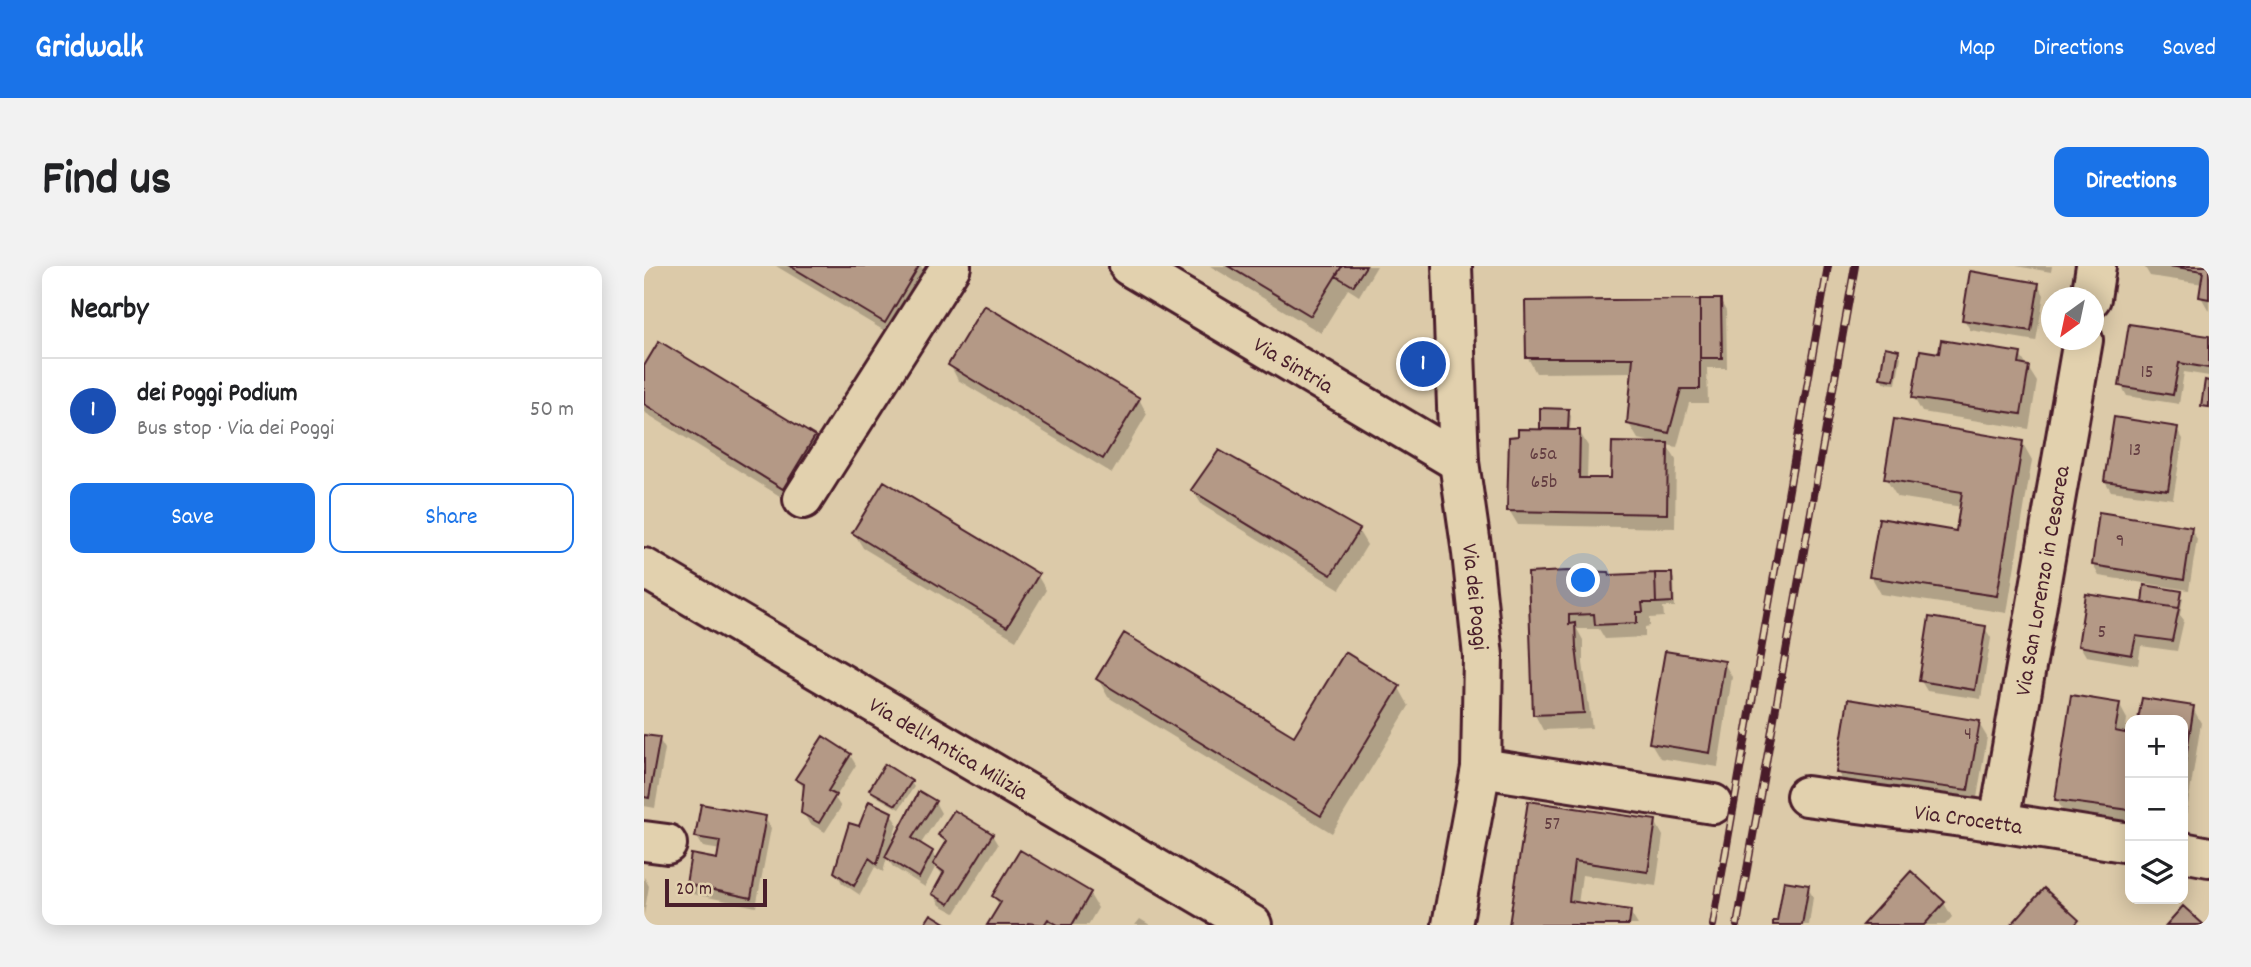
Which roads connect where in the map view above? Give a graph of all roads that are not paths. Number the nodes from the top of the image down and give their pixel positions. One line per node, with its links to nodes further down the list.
1 (951, 266): 8 (street)
2 (1129, 266): 7 (street, Via Sintria)
3 (1452, 266): 7 (street, Via dei Poggi)
4 (2096, 266): 5 (street)
5 (2093, 287)
6 (2081, 350): 13 (street, Via San Lorenzo in Cesarea)
7 (1459, 463): 10 (street, Via dei Poggi)
8 (803, 499)
9 (644, 568): 17 (street, Via dell'Antica Milizia)
10 (1481, 768): 12 (street); 18 (street, Via dei Poggi)
11 (1806, 796): 13 (street, Via Crocetta)
12 (1713, 804)
13 (1999, 822): 14 (street, Via Crocetta)
14 (2125, 843)
15 (2188, 853): 16 (street)
16 (2209, 856)
17 (1252, 925)
18 (1452, 925)

